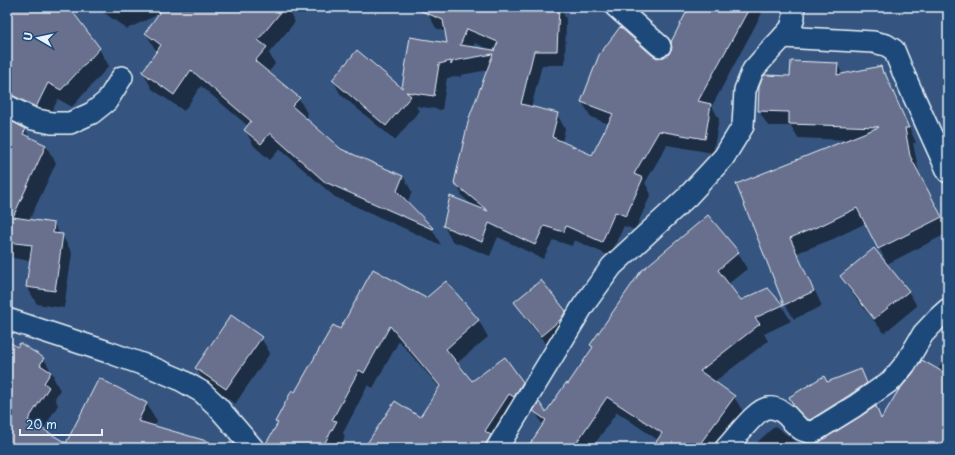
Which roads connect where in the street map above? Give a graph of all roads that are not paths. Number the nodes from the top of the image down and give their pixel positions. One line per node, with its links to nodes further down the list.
1 (616, 7): 4 (street)
2 (793, 7): 3 (street)
3 (783, 37): 7 (street); 11 (street)
4 (660, 46)
5 (122, 77): 6 (street)
6 (7, 106)
7 (948, 172)
8 (948, 309): 12 (street)
9 (7, 320): 10 (street)
10 (253, 448)
11 (497, 448)
12 (726, 448)

